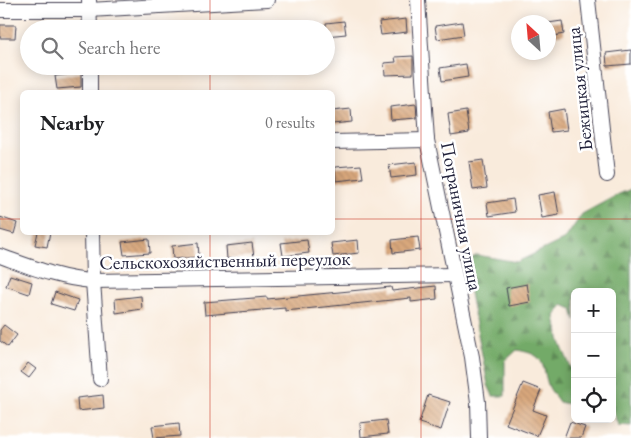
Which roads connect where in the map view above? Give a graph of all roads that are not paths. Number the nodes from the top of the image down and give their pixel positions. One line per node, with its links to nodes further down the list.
1 (267, 0): 4 (street)
2 (418, 0): 9 (street, Пограничная улица)
3 (588, 0): 11 (street, Бежицкая улица)
4 (89, 5): 5 (street); 6 (street)
5 (0, 10)
6 (90, 20)
7 (90, 75): 8 (street)
8 (90, 90)
9 (427, 140): 10 (street); 14 (street, Пограничная улица)
10 (335, 142)
11 (607, 174)
12 (92, 235): 15 (street)
13 (0, 256): 15 (street, Сельскохозяйственный переулок)
14 (454, 274): 15 (street, Сельскохозяйственный переулок); 17 (street, Пограничная улица)
15 (93, 281): 16 (street)
16 (100, 379)
17 (479, 438)

